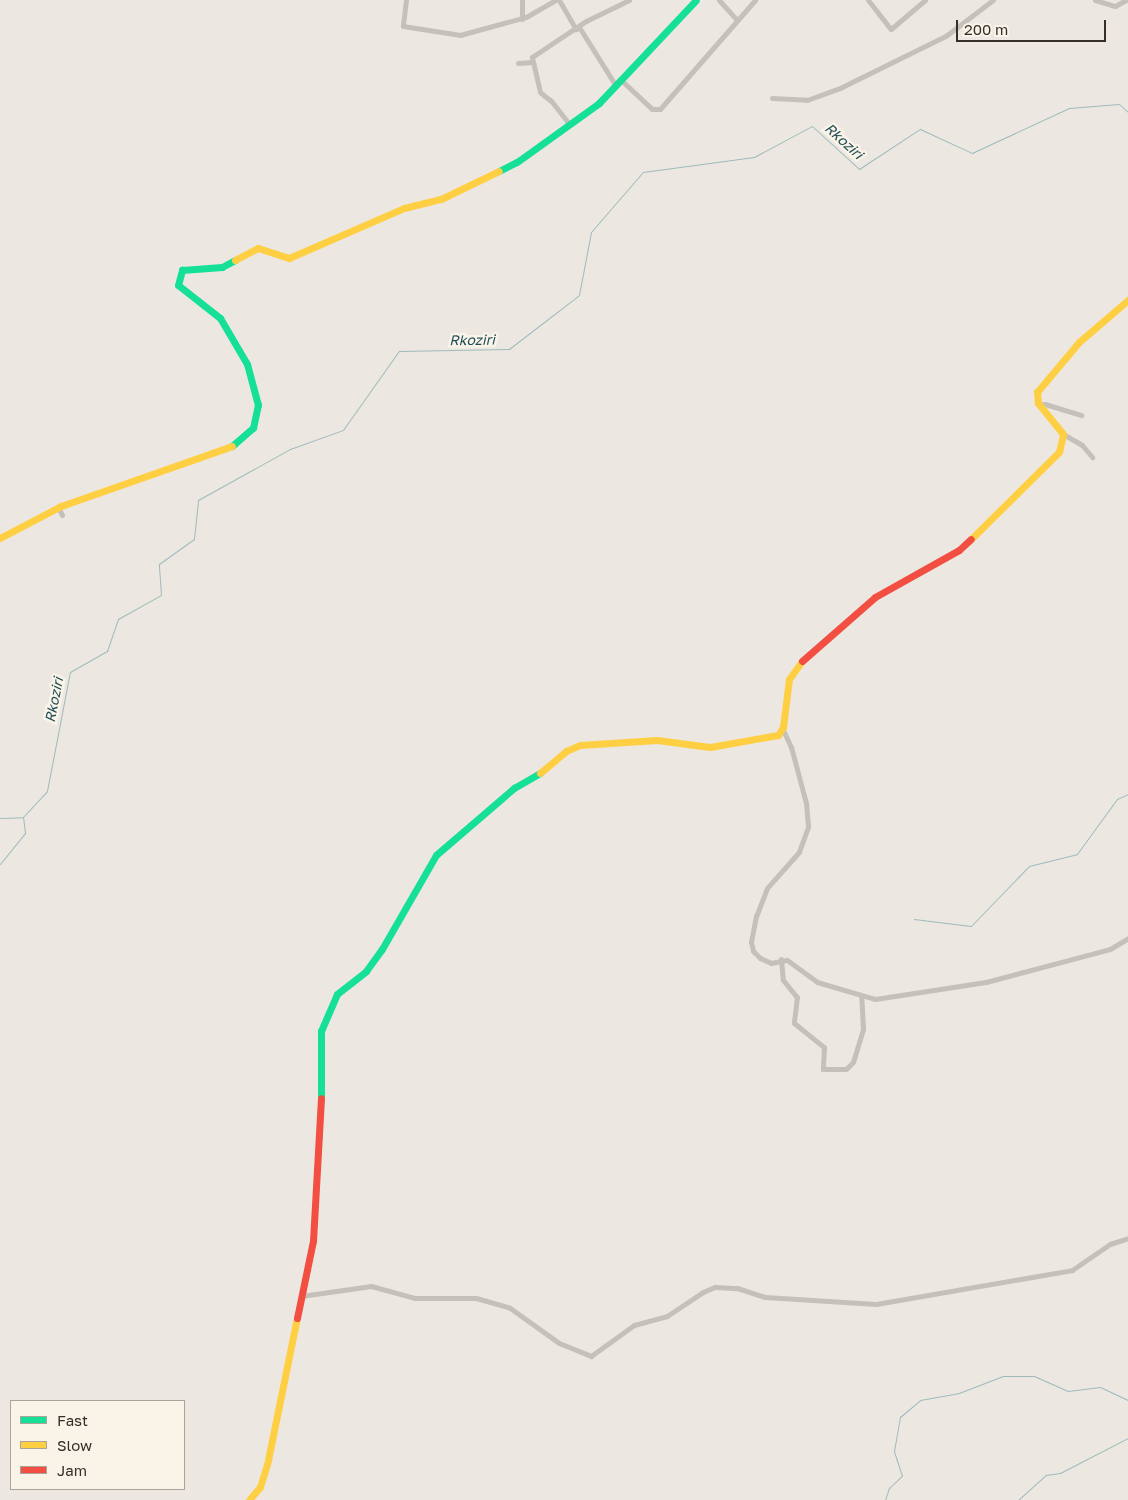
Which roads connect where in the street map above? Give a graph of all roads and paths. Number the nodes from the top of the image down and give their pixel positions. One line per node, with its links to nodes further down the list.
1 (406, 0): 14 (street)
2 (522, 0): 14 (street)
3 (555, 0): 14 (street)
4 (559, 0): 16 (street)
5 (629, 0): 16 (street)
6 (696, 0): 19 (street)
7 (719, 0): 15 (street)
8 (755, 0): 15 (street)
9 (868, 0): 10 (street)
10 (925, 0)
11 (993, 0): 21 (street)
12 (1095, 0): 13 (street)
13 (1126, 0)
14 (522, 18)
15 (737, 20): 19 (street)
16 (577, 28): 17 (street); 20 (street)
17 (532, 62): 18 (street); 22 (street)
18 (518, 63)
19 (622, 80): 20 (street)
20 (616, 86): 22 (street)
21 (772, 98)
22 (570, 125): 28 (street)
23 (1128, 300): 24 (street)
24 (1039, 405): 25 (street); 26 (street)
25 (1081, 415)
26 (1063, 434): 27 (street); 31 (street)
27 (1092, 457)
28 (58, 507): 29 (street); 30 (street)
29 (62, 515)
30 (0, 538)
31 (783, 730): 33 (street); 36 (street)
32 (1128, 938): 34 (street)
33 (781, 959): 34 (street); 34 (street)
34 (860, 996)
35 (1128, 1238): 36 (street)
36 (301, 1296): 37 (street)
37 (249, 1500)

